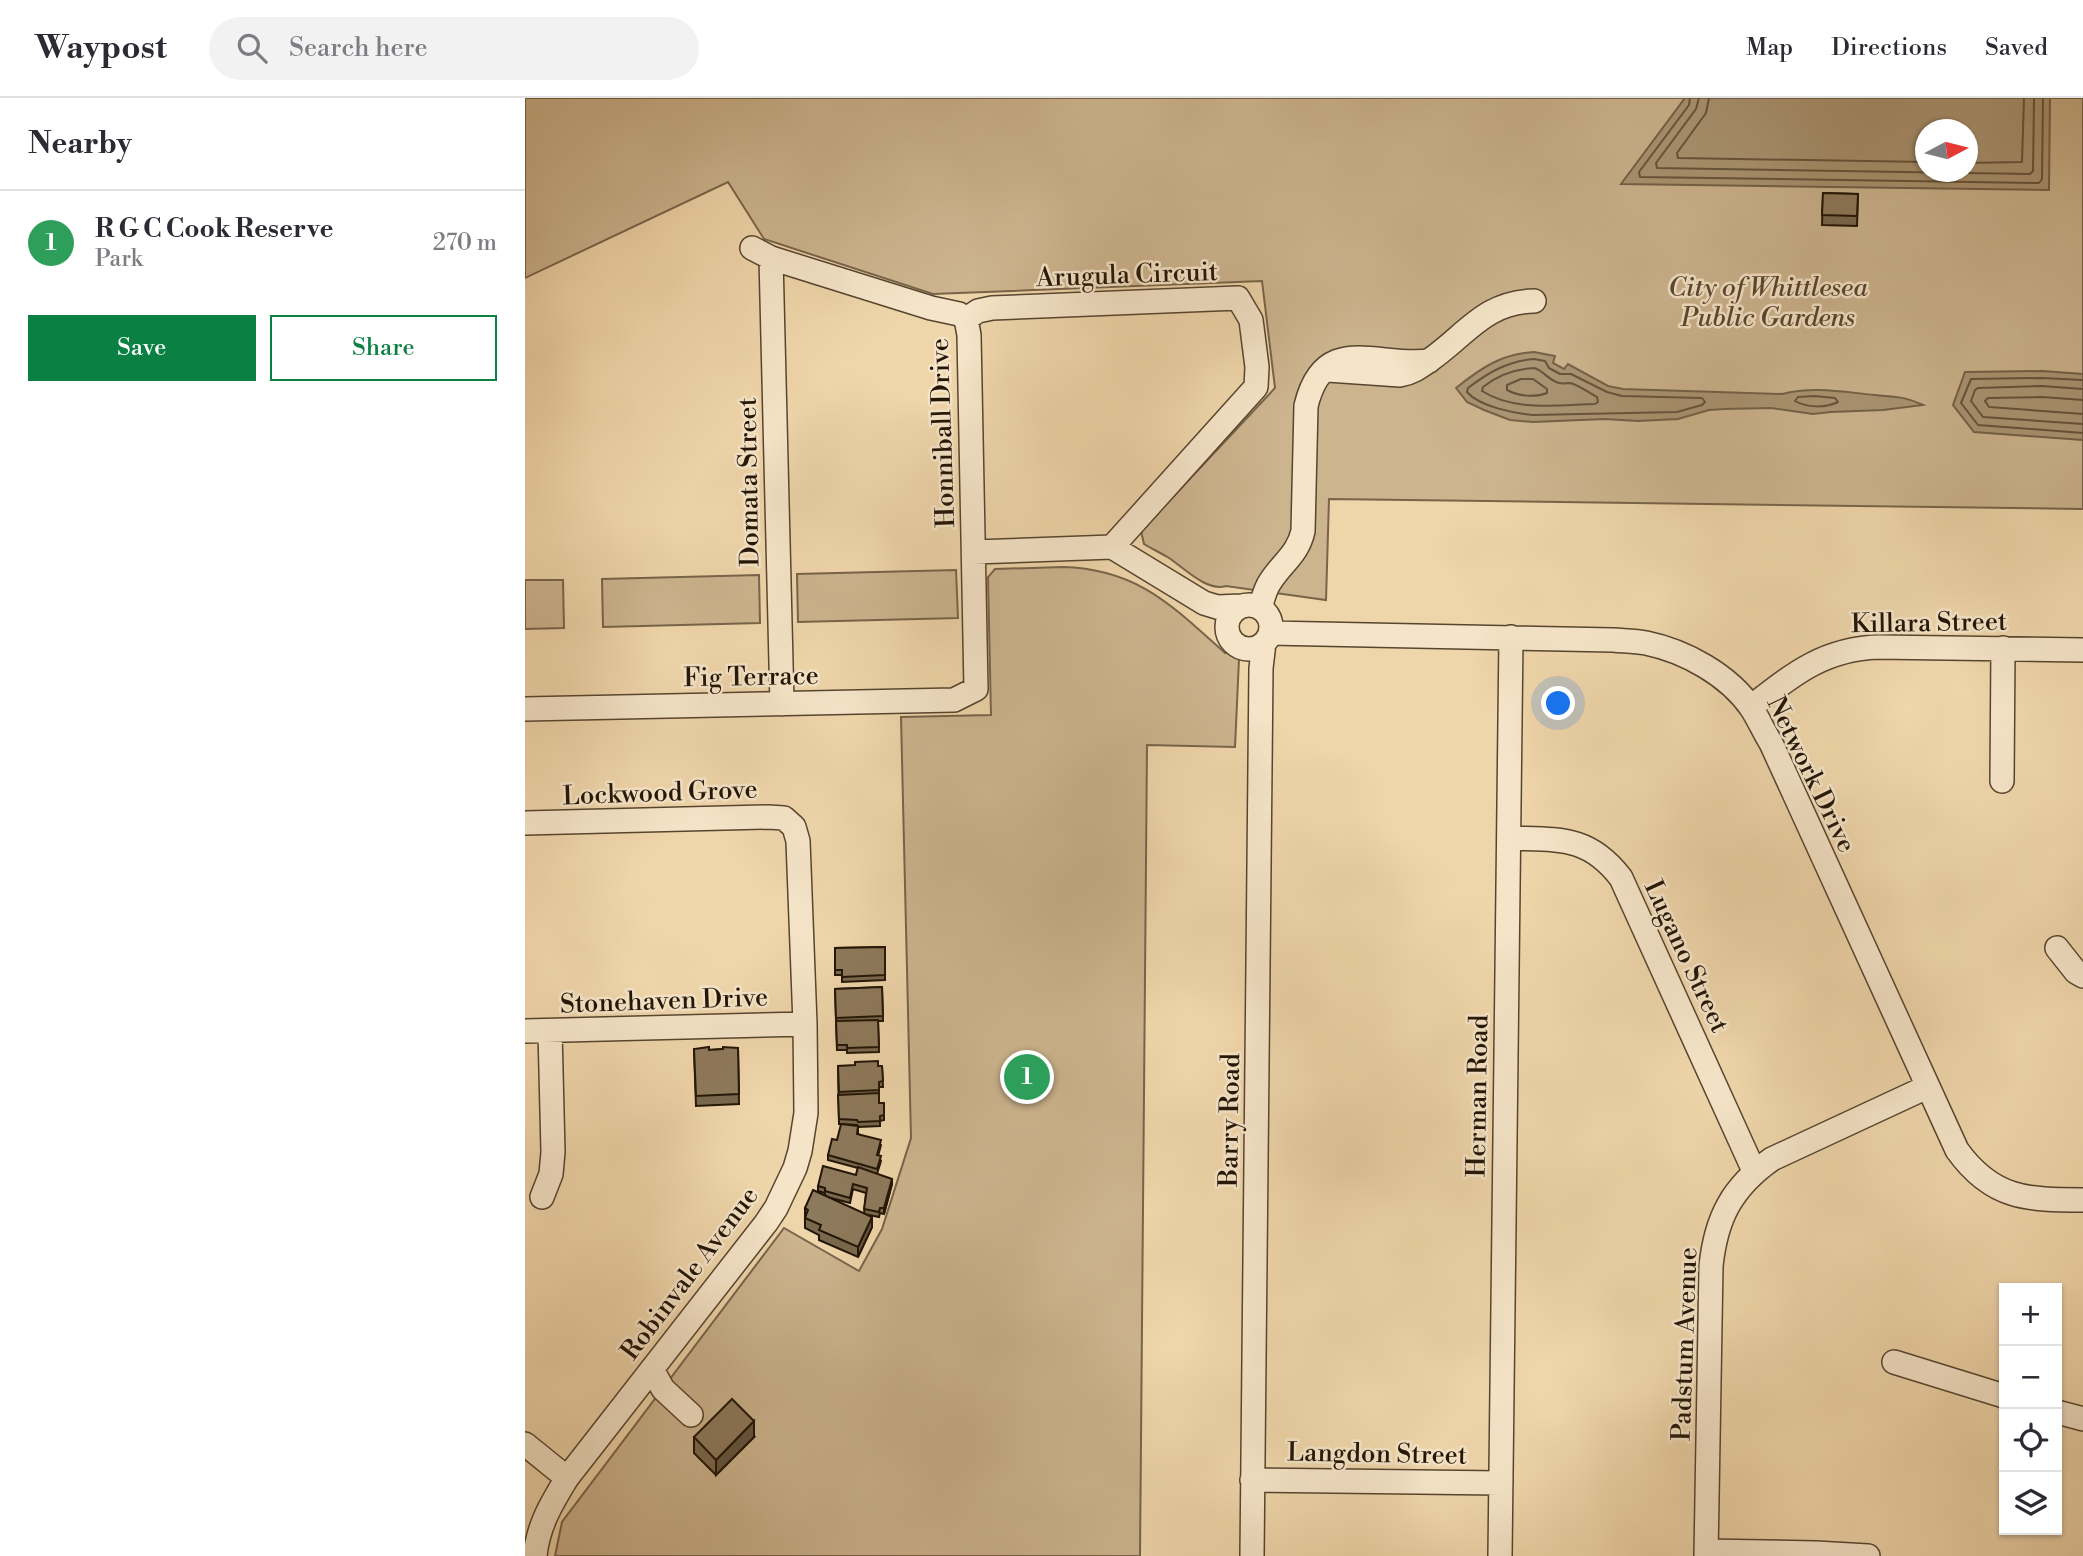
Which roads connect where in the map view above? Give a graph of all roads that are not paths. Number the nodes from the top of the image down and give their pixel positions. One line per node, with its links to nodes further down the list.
1 (761, 253): 3 (street, Honniball Drive); 13 (street, Domata Street)
2 (1534, 301): 7 (street)
3 (965, 319): 4 (street, Arugula Circuit); 5 (street, Honniball Drive)
4 (1112, 547): 5 (street); 6 (street)
5 (974, 552): 12 (street, Honniball Drive)
6 (1204, 603): 7 (street); 9 (street)
7 (1251, 607): 9 (street); 9 (street)
8 (1511, 637): 9 (street, Network Drive); 14 (street, Network Drive); 19 (street, Herman Road)
9 (1252, 640): 37 (street, Barry Road)
10 (2003, 648): 11 (street, Killara Street); 14 (street, Killara Street); 16 (street)
11 (2083, 650)
12 (976, 689): 13 (street, Fig Terrace)
13 (782, 704): 15 (street, Fig Terrace)
14 (1751, 707): 25 (street, Network Drive)
15 (525, 709)
16 (2002, 781)
17 (525, 824): 18 (street, Lockwood Grove)
18 (794, 827): 22 (street, Robinvale Avenue)
19 (1509, 838): 26 (street, Lugano Street); 38 (street, Herman Road)
20 (2057, 948): 21 (street)
21 (2083, 976)
22 (805, 1024): 24 (street, Stonehaven Drive); 30 (street, Robinvale Avenue)
23 (525, 1031): 24 (street, Stonehaven Drive)
24 (550, 1031): 27 (street)
25 (1927, 1087): 26 (street, Padstum Avenue); 28 (street, Network Drive)
26 (1754, 1171): 39 (street, Padstum Avenue)
27 (542, 1198)
28 (2083, 1200)
29 (1894, 1362): 31 (street)
30 (652, 1369): 32 (street); 36 (street, Robinvale Avenue)
31 (1999, 1394)
32 (695, 1410)
33 (2062, 1413): 34 (street)
34 (2083, 1419)
35 (525, 1444): 36 (street)
36 (567, 1478): 40 (street, Robinvale Avenue)
37 (1252, 1480): 38 (street, Langdon Street); 41 (street, Barry Road)
38 (1501, 1483): 42 (street, Herman Road)
39 (1706, 1554): 43 (street)
40 (535, 1556)
41 (1252, 1556)
42 (1500, 1556)
43 (1868, 1556)

